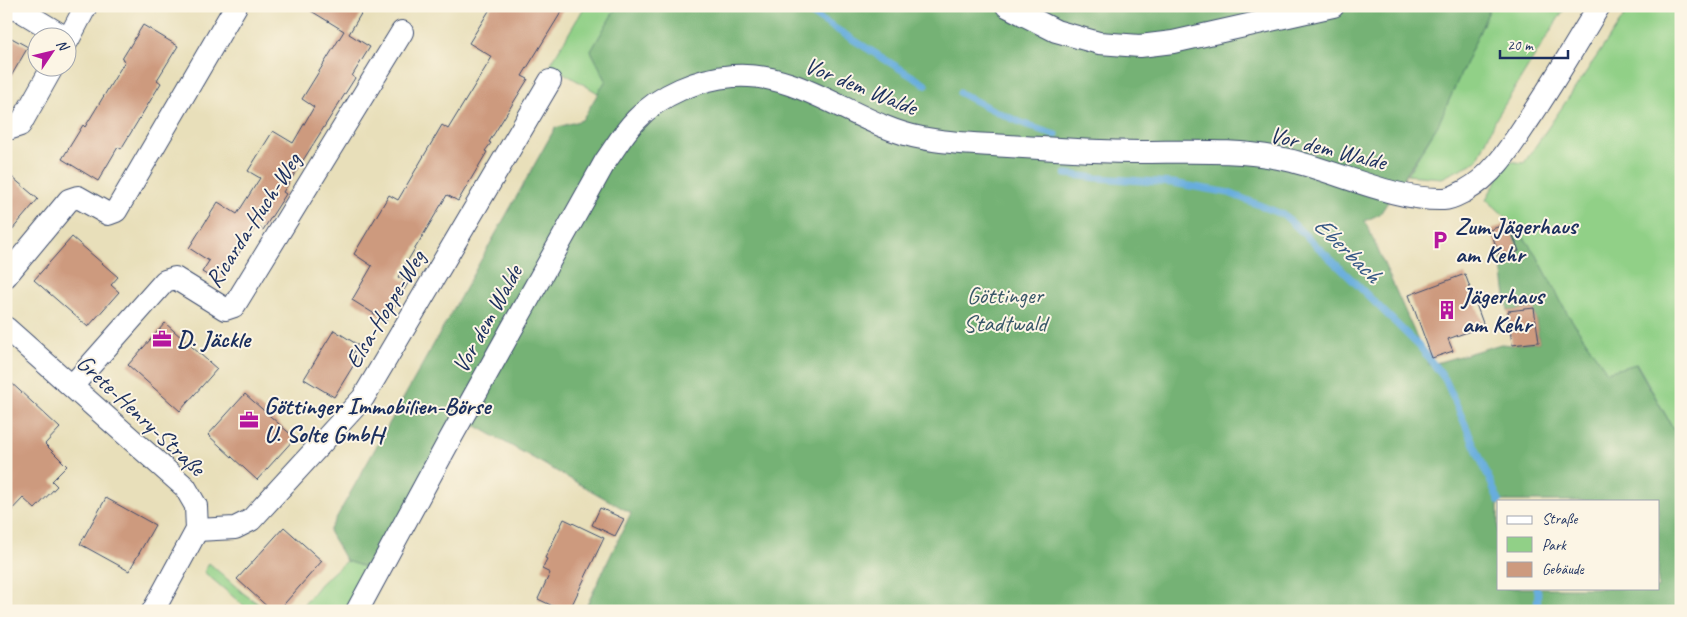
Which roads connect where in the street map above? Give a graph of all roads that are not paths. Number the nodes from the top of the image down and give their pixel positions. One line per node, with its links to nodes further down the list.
1 (13, 6): 7 (street)
2 (86, 6): 8 (street)
3 (236, 6): 13 (street)
4 (1008, 6): 5 (street)
5 (1333, 6)
6 (1598, 6): 18 (street, Vor dem Walde)
7 (49, 28)
8 (73, 28)
9 (402, 32): 15 (street, Ricarda-Huch-Weg)
10 (46, 78): 12 (street)
11 (550, 81): 16 (street, Elsa-Hoppe-Weg)
12 (6, 126)
13 (6, 276)
14 (6, 328): 15 (street, Grete-Henry-Straße)
15 (72, 386): 16 (street, Grete-Henry-Straße)
16 (197, 530): 17 (street)
17 (153, 611)
18 (357, 611)

